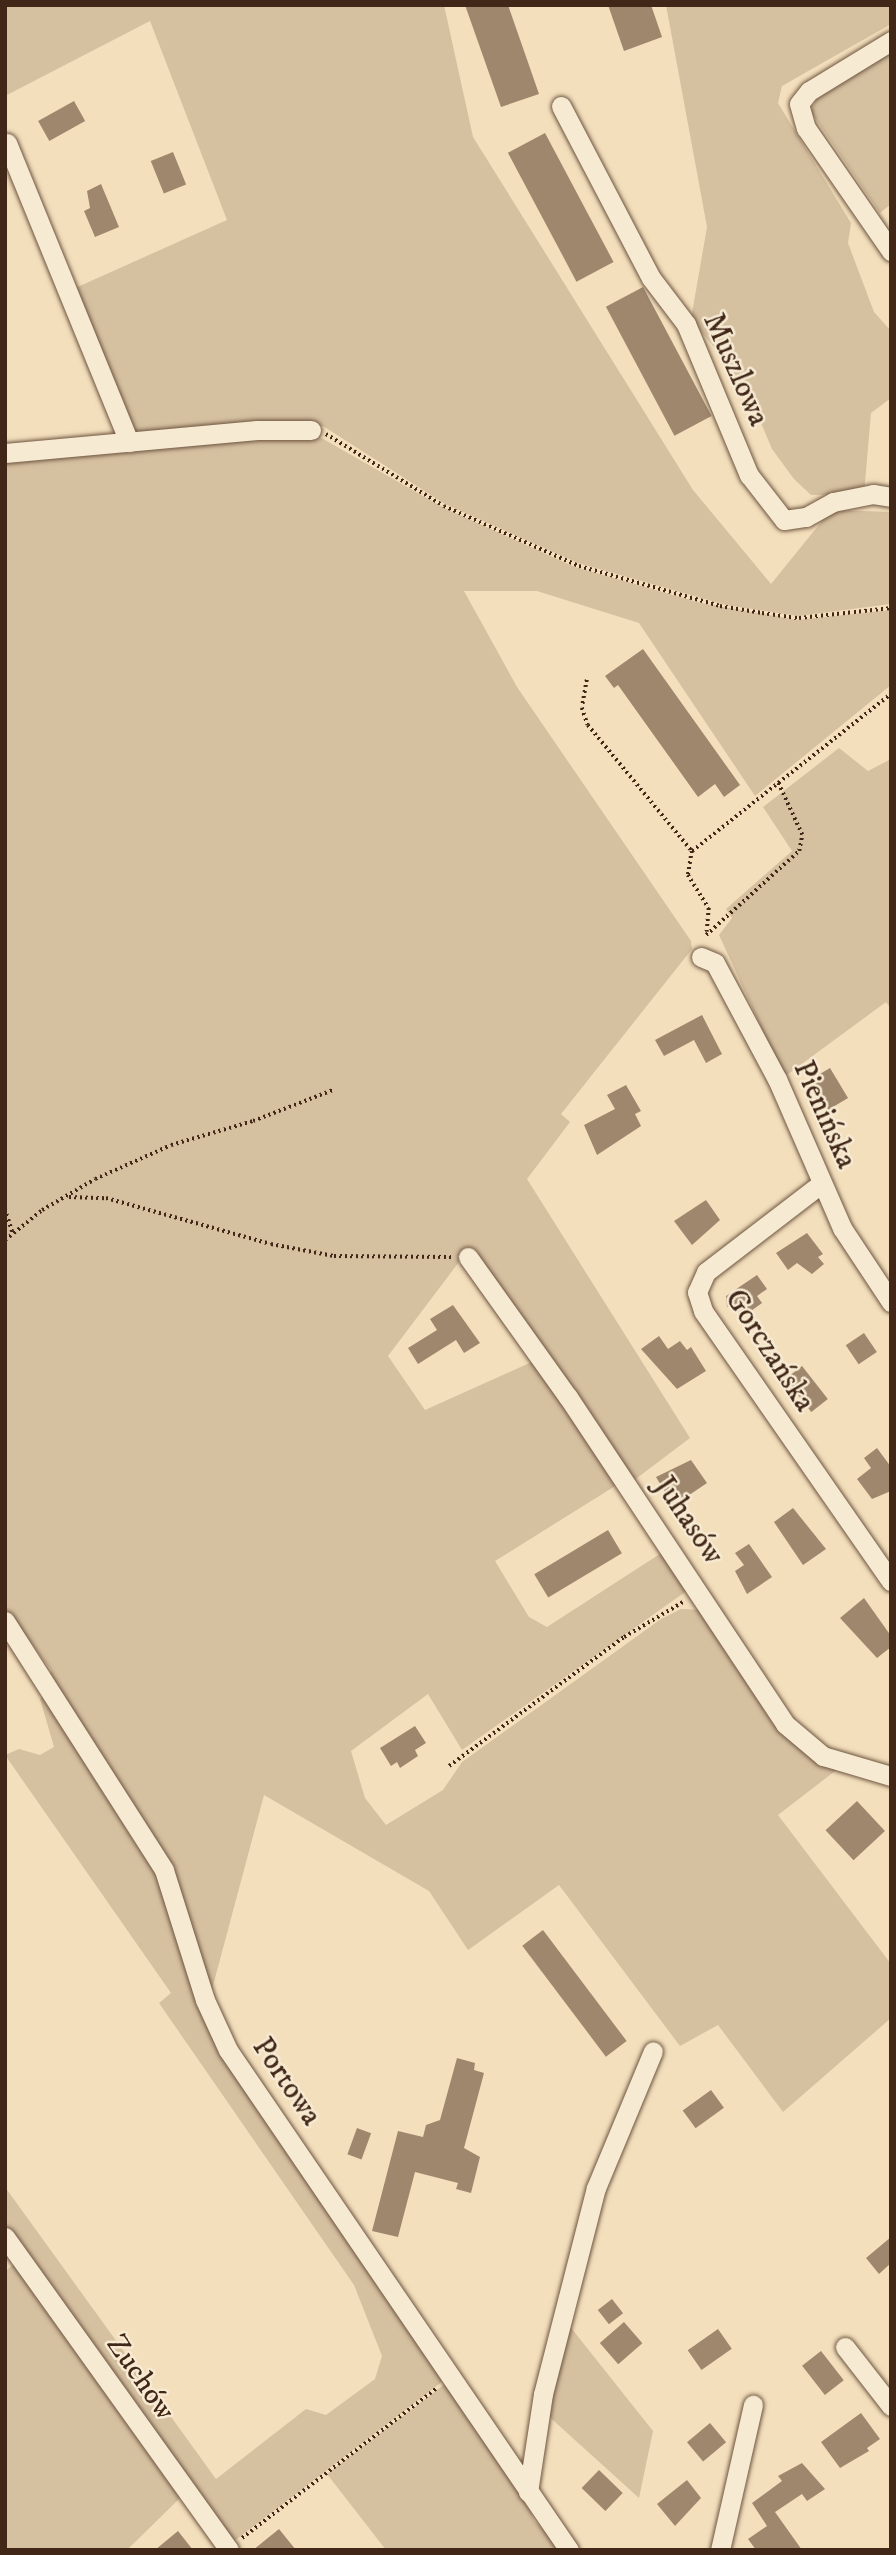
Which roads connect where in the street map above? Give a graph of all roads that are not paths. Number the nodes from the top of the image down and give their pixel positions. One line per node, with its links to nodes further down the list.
1 (891, 41): 4 (street)
2 (561, 106): 8 (street, Muszlowa)
3 (7, 143): 6 (street)
4 (891, 251)
5 (311, 430): 6 (street)
6 (129, 442): 7 (street)
7 (5, 453)
8 (891, 497)
9 (701, 957): 10 (street, Pienińska)
10 (822, 1183): 12 (street, Pienińska); 13 (street, Gorczańska)
11 (468, 1257): 15 (street, Juhasów)
12 (891, 1302)
13 (891, 1581)
14 (5, 1621): 21 (street, Portowa)
15 (891, 1776)
16 (653, 2051): 21 (street)
17 (5, 2237): 22 (street, Zuchów)
18 (845, 2347): 20 (street)
19 (753, 2405): 24 (street)
20 (891, 2406)
21 (528, 2492): 23 (street, Portowa)
22 (229, 2549)
23 (569, 2550)
24 (720, 2550)

